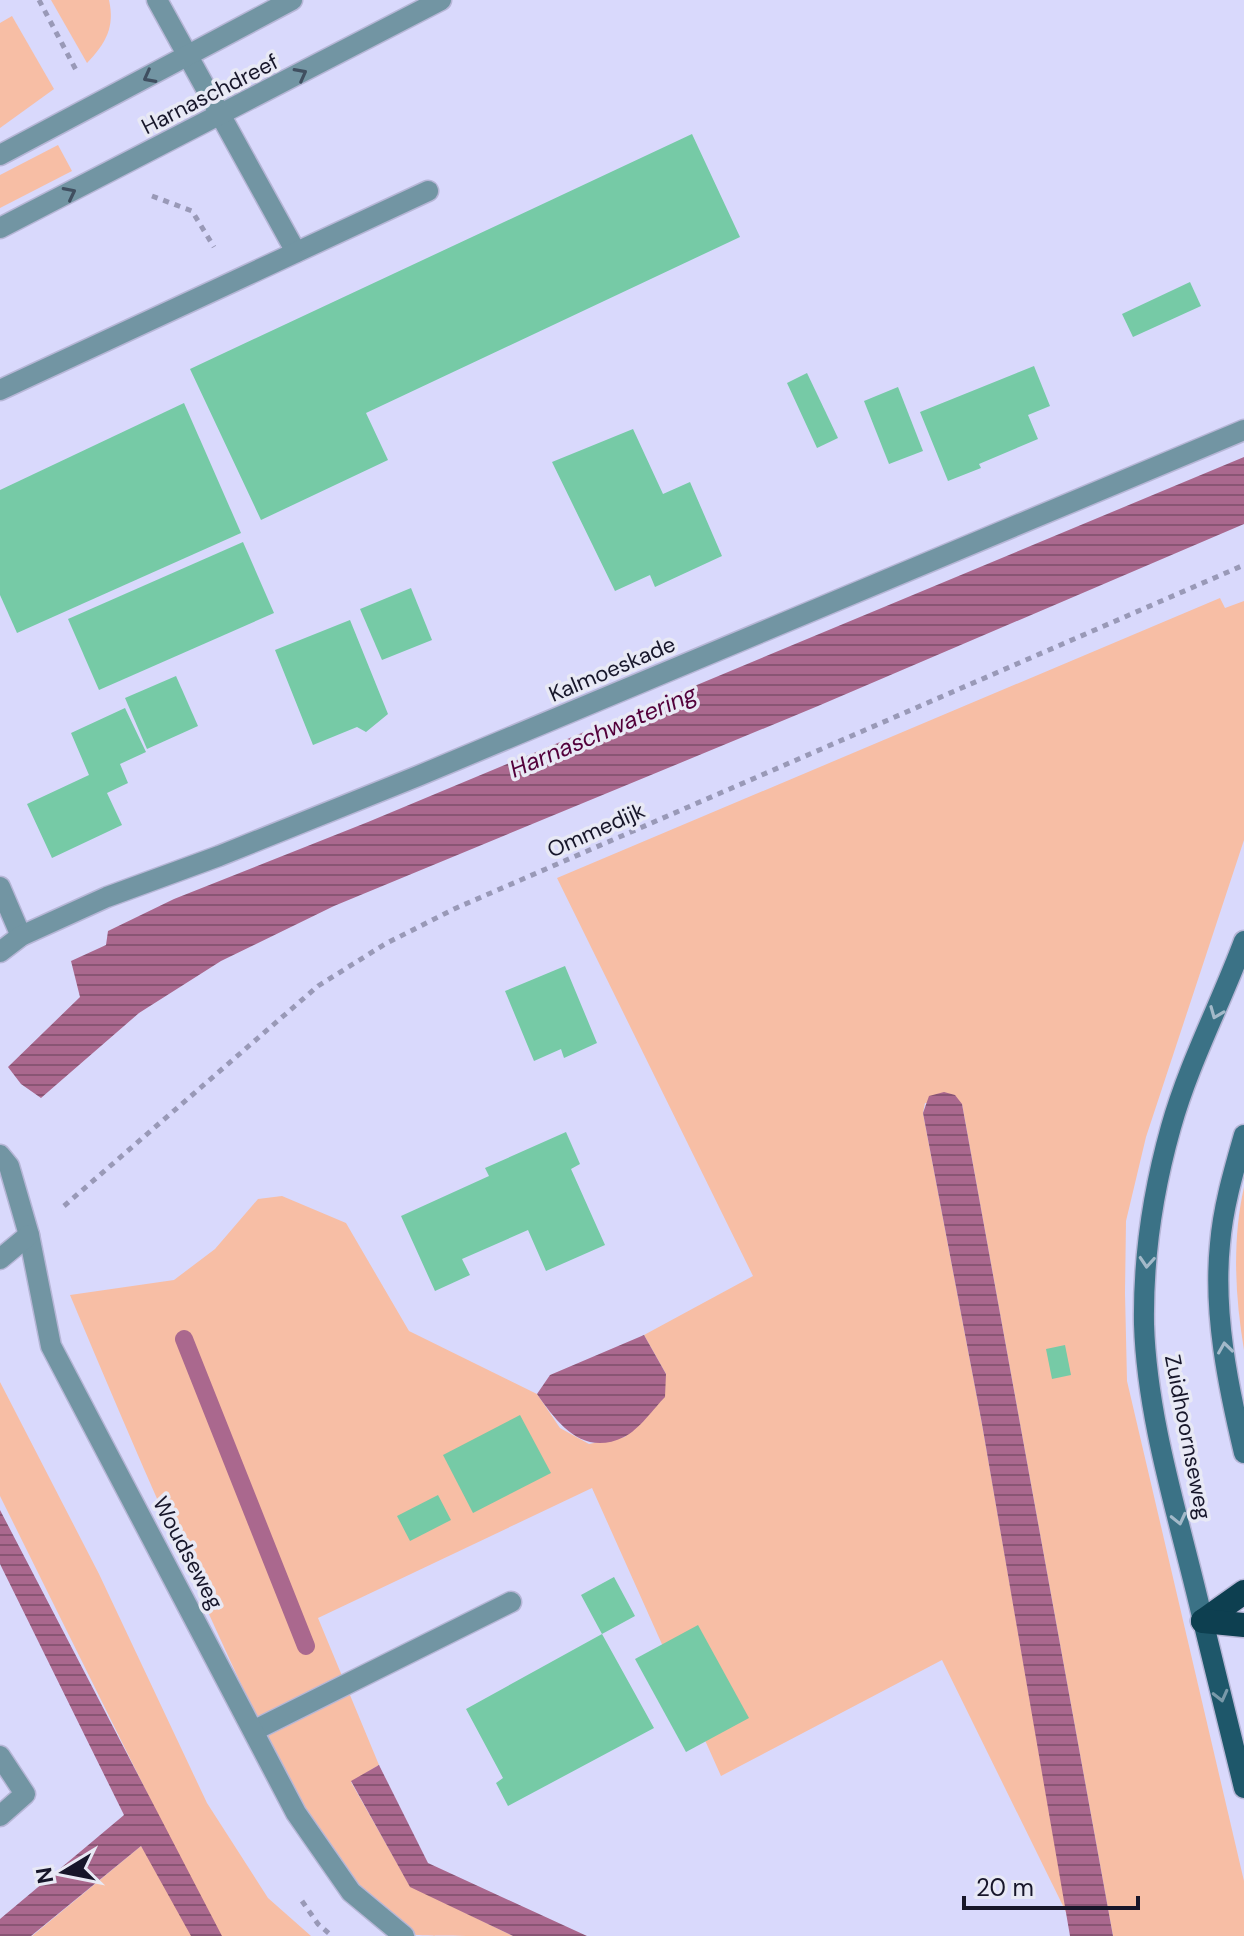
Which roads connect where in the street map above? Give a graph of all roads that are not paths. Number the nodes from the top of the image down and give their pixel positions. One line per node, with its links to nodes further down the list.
1 (157, 0): 4 (street)
2 (292, 0): 4 (street, Harnaschdreef)
3 (441, 0): 5 (street, Harnaschdreef, one-way to 3)
4 (190, 56): 5 (street); 6 (street, Harnaschdreef, one-way to 6)
5 (223, 115): 8 (street, Harnaschdreef, one-way to 5); 9 (street)
6 (0, 155)
7 (428, 191): 9 (street)
8 (0, 228)
9 (296, 252): 10 (street)
10 (0, 390)
11 (1244, 430): 13 (street, Kalmoeskade)
12 (0, 887): 13 (street)
13 (21, 936): 15 (street, Kalmoeskade)
14 (1244, 941): 23 (main road, Zuidhoornseweg, one-way to 23)
15 (0, 952)
16 (1244, 1135): 20 (main road, one-way to 16)
17 (0, 1155): 18 (street, Woudseweg)
18 (29, 1235): 19 (street); 25 (street, Woudseweg)
19 (0, 1259)
20 (1244, 1453)
21 (1244, 1592): 23 (highway)
22 (511, 1602): 25 (street)
23 (1203, 1621): 24 (highway); 27 (main road, one-way to 27)
24 (1244, 1625)
25 (255, 1730): 29 (street, Woudseweg)
26 (0, 1756): 28 (street)
27 (1244, 1788)
28 (0, 1816)
29 (404, 1936)

